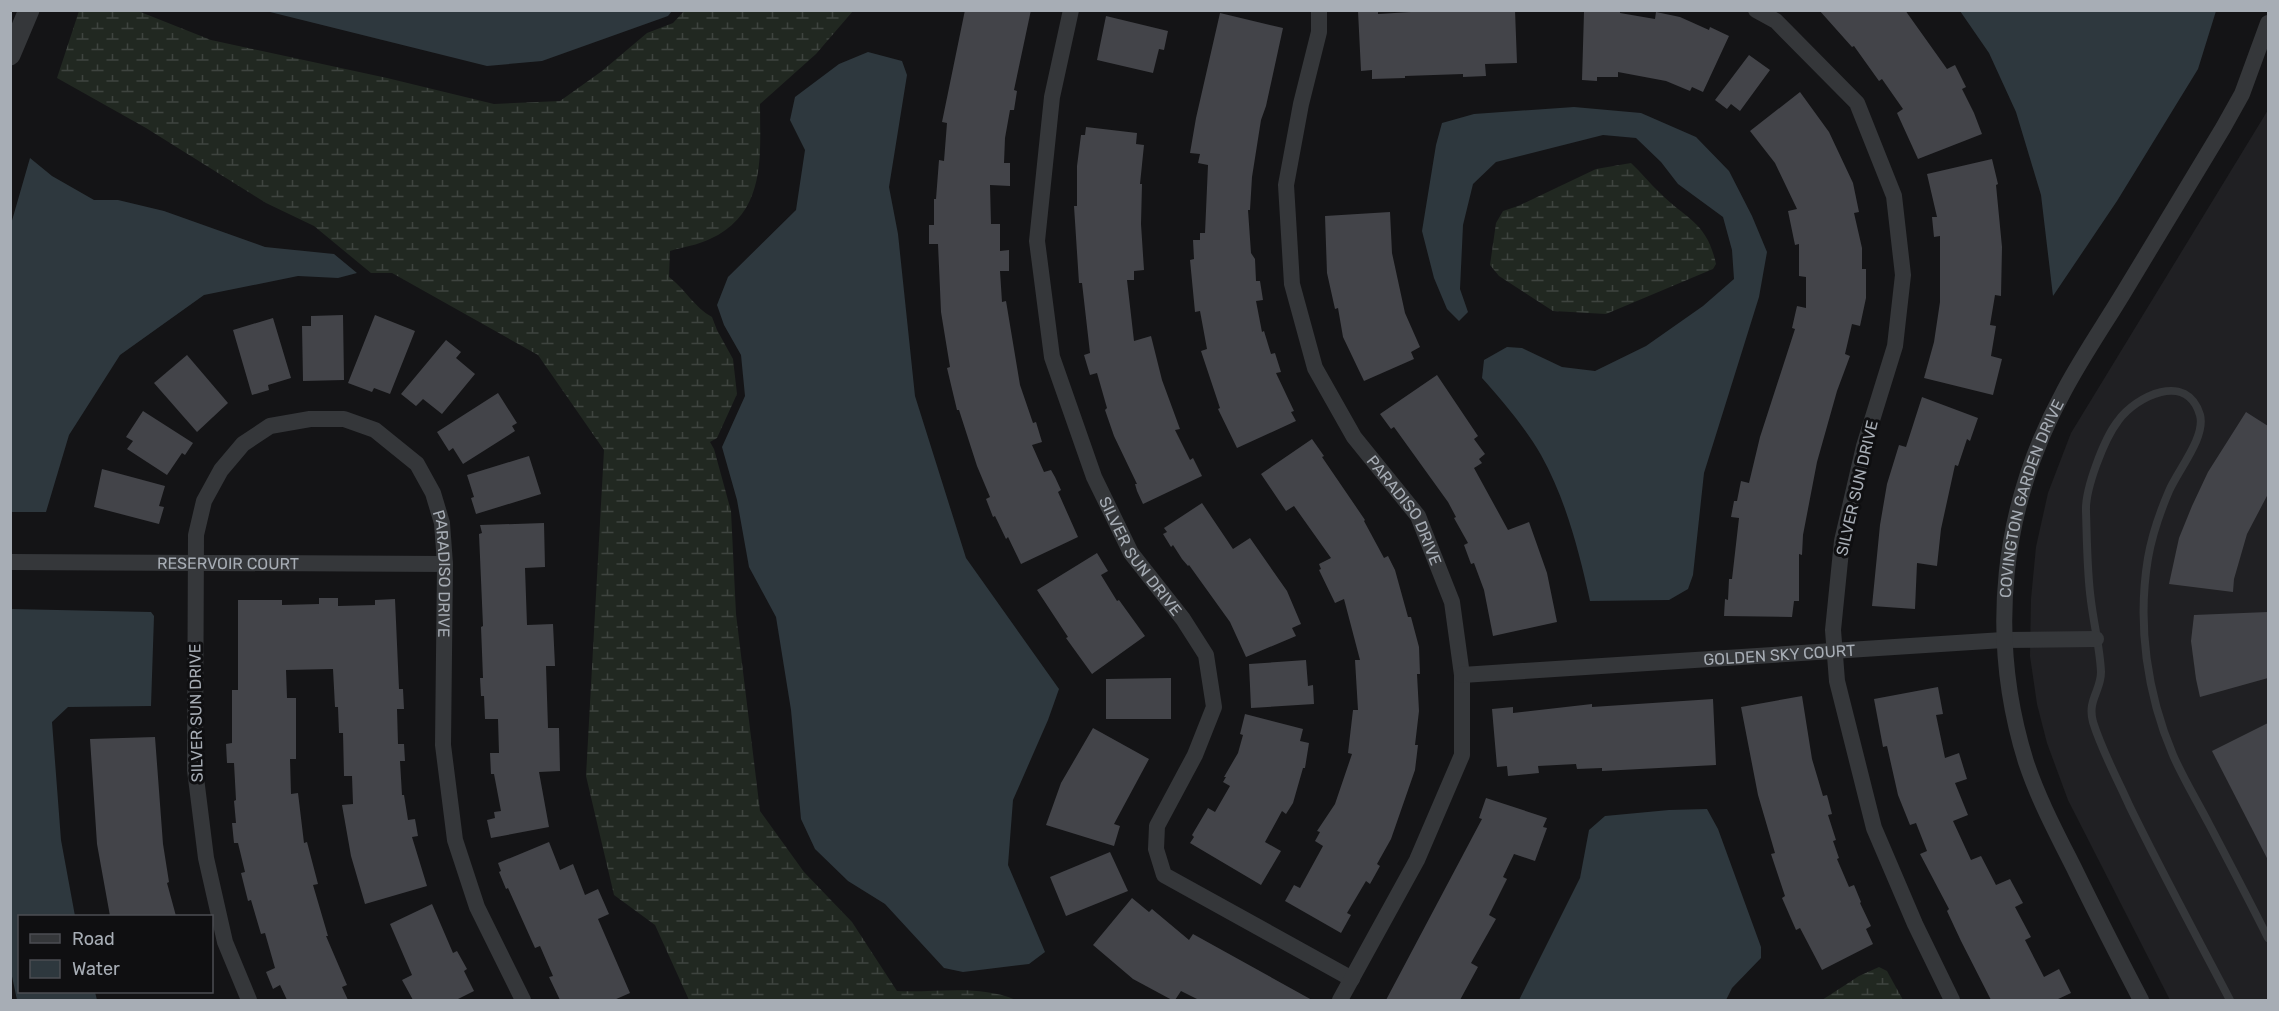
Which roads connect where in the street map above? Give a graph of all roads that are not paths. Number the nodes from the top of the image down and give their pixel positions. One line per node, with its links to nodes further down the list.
1 (29, 10): 6 (street)
2 (1071, 10): 15 (street, SILVER SUN DRIVE)
3 (1319, 10): 13 (street, PARADISO DRIVE)
4 (1756, 10): 12 (street, SILVER SUN DRIVE)
5 (2268, 23): 11 (street, COVINGTON GARDEN DRIVE)
6 (10, 55)
7 (10, 562): 8 (street, RESERVOIR COURT)
8 (195, 562): 9 (street, RESERVOIR COURT); 9 (street, PARADISO DRIVE); 16 (street, SILVER SUN DRIVE)
9 (445, 564): 17 (street, PARADISO DRIVE)
10 (2096, 639): 11 (street, GOLDEN SKY COURT); 14 (lane); 21 (lane)
11 (2003, 640): 12 (street, GOLDEN SKY COURT); 20 (street, COVINGTON GARDEN DRIVE)
12 (1834, 652): 13 (street, GOLDEN SKY COURT); 19 (street, SILVER SUN DRIVE)
13 (1462, 675): 15 (street, PARADISO DRIVE)
14 (2268, 938)
15 (1352, 979): 18 (street, PARADISO DRIVE)
16 (249, 1000)
17 (523, 1000)
18 (1340, 1000)
19 (1952, 1000)
20 (2141, 1000)
21 (2230, 1000)

